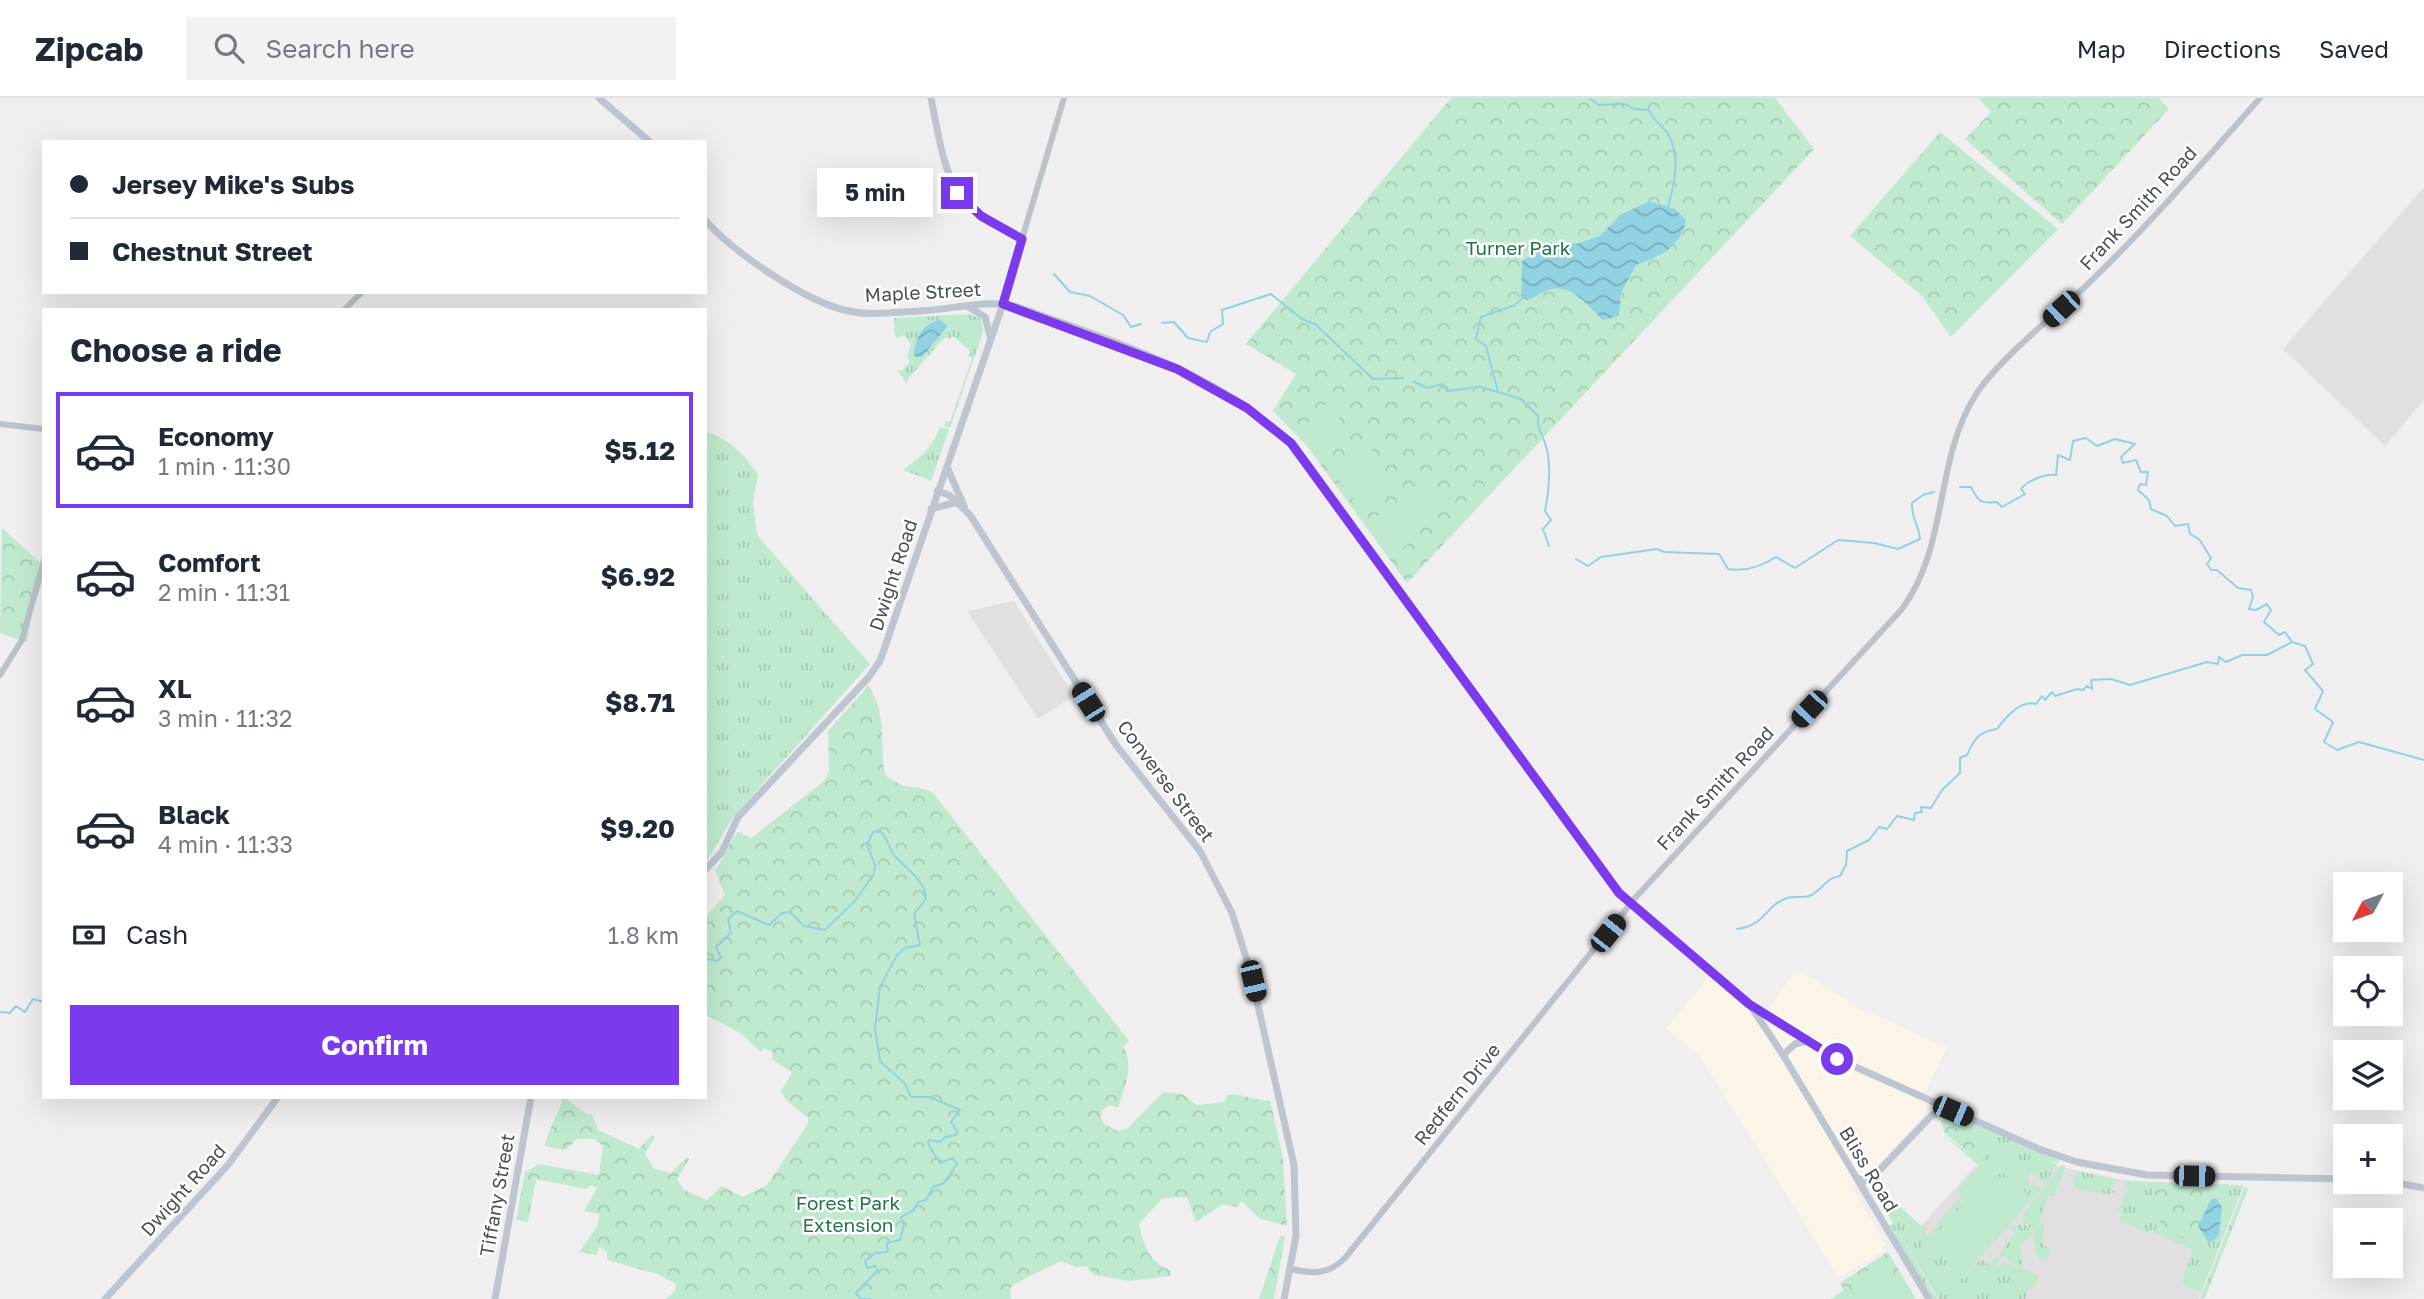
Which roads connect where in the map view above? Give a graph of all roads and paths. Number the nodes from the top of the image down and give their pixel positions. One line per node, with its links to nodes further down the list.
1 (599, 98): 5 (main road)
2 (931, 98): 7 (main road)
3 (1064, 98): 7 (street)
4 (2260, 98): 23 (street, Frank Smith Road)
5 (648, 140)
6 (707, 222): 10 (main road, Maple Street)
7 (1022, 239): 9 (main road, Dwight Road)
8 (360, 294): 11 (street)
9 (1003, 304): 10 (main road, Maple Street); 12 (main road, Dwight Road); 23 (main road)
10 (967, 306): 12 (main road)
11 (346, 308)
12 (990, 340): 15 (main road, Dwight Road)
13 (0, 425): 14 (street)
14 (42, 429)
15 (946, 466): 16 (main road, Dwight Road); 19 (main road)
16 (937, 491): 17 (main road, Converse Street); 18 (main road, Dwight Road)
17 (958, 502): 18 (main road); 19 (main road, Converse Street)
18 (931, 509): 22 (main road, Dwight Road)
19 (965, 509): 38 (main road, Converse Street)
20 (42, 567): 21 (street)
21 (0, 675)
22 (707, 868)
23 (1631, 904): 24 (main road); 38 (street, Redfern Drive)
24 (1749, 1004): 25 (main road); 26 (main road, Bliss Road)
25 (1806, 1041): 26 (main road); 27 (main road)
26 (1783, 1055): 33 (main road, Bliss Road)
27 (1926, 1098): 30 (main road); 31 (main road)
28 (277, 1099): 39 (main road, Dwight Road)
29 (531, 1099): 40 (main road, Tiffany Street)
30 (1953, 1111): 31 (main road); 34 (main road)
31 (1924, 1122): 32 (main road)
32 (1874, 1176): 33 (main road); 37 (main road)
33 (1856, 1178): 37 (main road, Bliss Road)
34 (2333, 1179)
35 (2403, 1184): 36 (main road)
36 (2424, 1188)
37 (1869, 1200): 42 (main road, Bliss Road)
38 (1291, 1269): 41 (main road, Converse Street)
39 (105, 1299)
40 (495, 1299)
41 (1284, 1299)
42 (1929, 1299)

